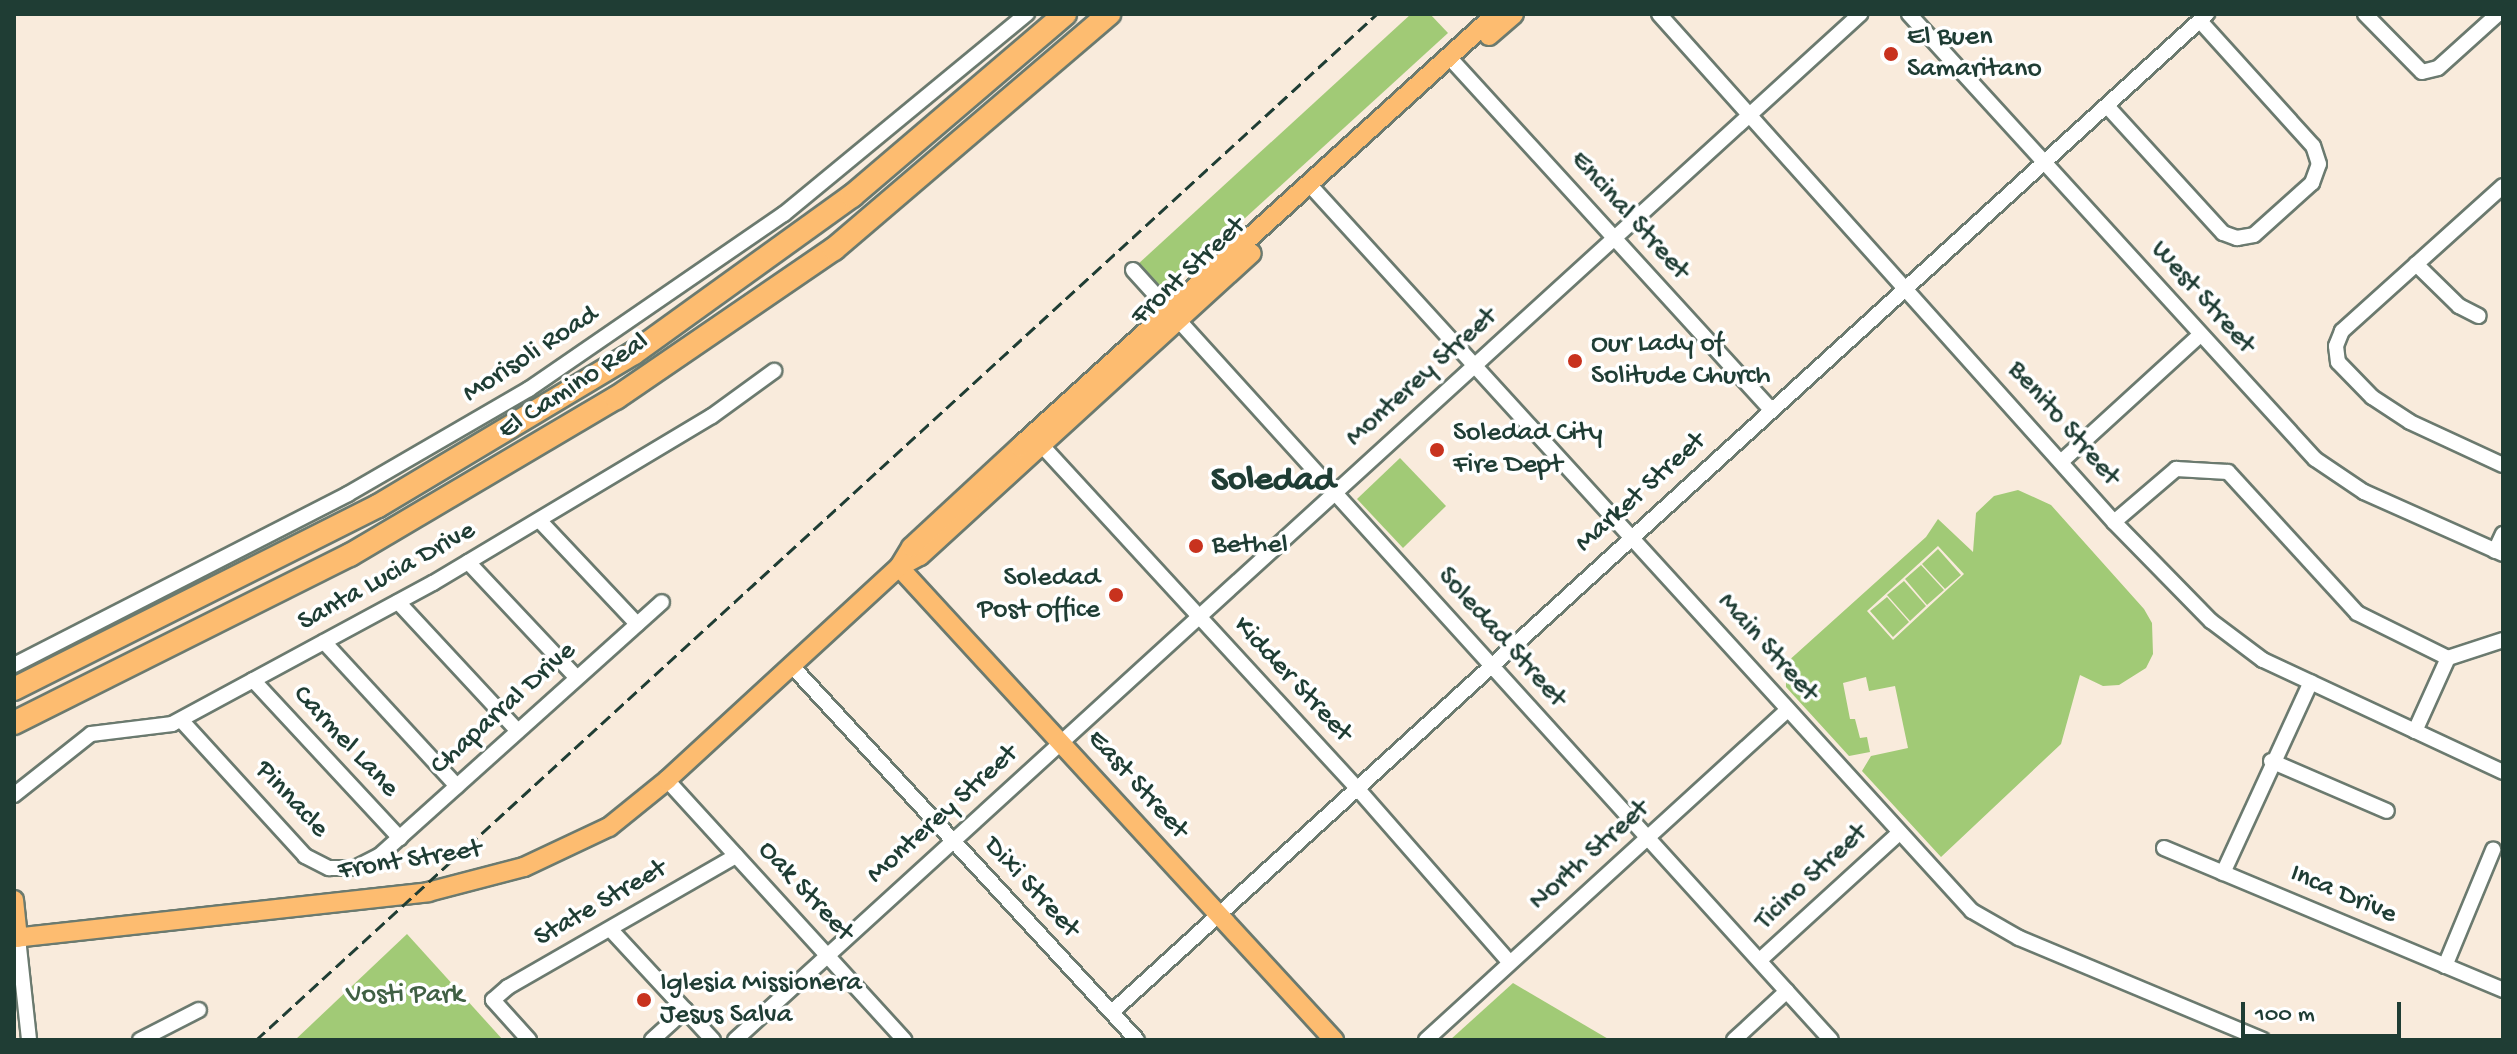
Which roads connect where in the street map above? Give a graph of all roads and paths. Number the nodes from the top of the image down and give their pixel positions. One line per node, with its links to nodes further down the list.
1 (1027, 14): 46 (street, Morisoli Road)
2 (1065, 14): 52 (highway, El Camino Real)
3 (1109, 14): 55 (highway, El Camino Real)
4 (1496, 14): 12 (main road, Front Street)
5 (1514, 14): 12 (main road, Front Street)
6 (1659, 14): 14 (street, Benito Street)
7 (1860, 14): 14 (street, Monterey Street)
8 (1909, 14): 15 (street, West Street)
9 (2365, 14): 10 (street)
10 (2498, 14)
11 (2204, 18): 13 (street, Market Street); 13 (street)
12 (1453, 61): 17 (main road, Front Street); 18 (street, Encinal Street)
13 (2107, 106): 15 (street, Market Street)
14 (1750, 116): 18 (street, Monterey Street); 21 (street, Benito Street)
15 (2044, 161): 21 (street, Market Street); 24 (street, West Street)
16 (2503, 186): 19 (street)
17 (1313, 188): 22 (main road, Front Street); 25 (street, Main Street)
18 (1614, 238): 25 (street, Monterey Street); 27 (street, Encinal Street)
19 (2416, 264): 23 (street); 30 (street)
20 (1133, 270): 22 (street, Soledad Street)
21 (1906, 286): 27 (street, Market Street); 29 (street, Benito Street)
22 (1174, 315): 28 (main road, Front Street); 31 (street, Soledad Street)
23 (2479, 316)
24 (2199, 336): 29 (street); 36 (street, West Street)
25 (1473, 366): 31 (street, Monterey Street); 35 (street, Main Street)
26 (774, 371): 32 (street, Santa Lucia Drive)
27 (1771, 410): 35 (street, Market Street)
28 (1037, 440): 38 (main road, Front Street); 41 (street, Kidder Street)
29 (2062, 461): 33 (street, Benito Street)
30 (2503, 465)
31 (1334, 493): 41 (street, Monterey Street); 48 (street, Soledad Street)
32 (539, 520): 37 (street, Santa Lucia Drive); 42 (street)
33 (2114, 522): 45 (street); 51 (street, Benito Street)
34 (2503, 534): 36 (street)
35 (1631, 537): 48 (street, Market Street); 53 (street, Main Street)
36 (2499, 552)
37 (468, 562): 39 (street, Santa Lucia Drive); 49 (street)
38 (899, 567): 47 (main road, Front Street); 58 (main road, East Street)
39 (398, 602): 44 (street, Santa Lucia Drive); 56 (street)
40 (662, 602): 42 (street, Chaparral Drive)
41 (1198, 616): 58 (street, Monterey Street); 63 (street, Kidder Street)
42 (637, 624): 49 (street, Chaparral Drive)
43 (2503, 640): 45 (street)
44 (324, 642): 50 (street, Santa Lucia Drive); 62 (street)
45 (2448, 658): 57 (street)
46 (14, 665)
47 (791, 665): 61 (main road, Front Street); 69 (street, Dixi Street)
48 (1491, 666): 63 (street, Market Street); 68 (street, Soledad Street)
49 (577, 678): 56 (street, Chaparral Drive)
50 (253, 680): 54 (street, Santa Lucia Drive); 67 (street, Carmel Lane)
51 (2311, 682): 57 (street, Benito Street); 59 (street)
52 (14, 689)
53 (1787, 710): 66 (street, Main Street); 68 (street, North Street)
54 (181, 720): 64 (street, Santa Lucia Drive); 72 (street, Pinnacle)
55 (14, 723)
56 (518, 731): 62 (street, Chaparral Drive)
57 (2415, 731): 60 (street, Benito Street)
58 (1061, 743): 69 (street, Monterey Street); 76 (main road, East Street)
59 (2271, 761): 65 (street); 74 (street)
60 (2503, 772)
61 (667, 780): 73 (street, Oak Street); 78 (main road, Front Street)
62 (457, 786): 67 (street, Chaparral Drive)
63 (1357, 788): 76 (street, Market Street); 81 (street, Kidder Street)
64 (14, 795)
65 (2387, 811)
66 (1899, 833): 80 (street, Ticino Street); 88 (street, Main Street)
67 (400, 838): 72 (street, Chaparral Drive)
68 (1648, 838): 80 (street, Soledad Street); 81 (street, North Street)
69 (952, 841): 79 (street, Monterey Street); 87 (street, Dixi Street)
70 (2164, 848): 74 (street, Inca Drive)
71 (2493, 850): 82 (street)
72 (382, 854)
73 (736, 856): 77 (street, State Street); 79 (street, Oak Street)
74 (2223, 873): 82 (street, Inca Drive)
75 (14, 900): 78 (main road)
76 (1217, 916): 87 (street, Market Street); 97 (main road, East Street)
77 (611, 930): 86 (street); 91 (street, State Street)
78 (16, 938): 89 (street)
79 (828, 954): 94 (street, Monterey Street); 95 (street, Oak Street)
80 (1760, 960): 84 (street, Soledad Street)
81 (1510, 963): 98 (street, North Street)
82 (2445, 966): 83 (street, Inca Drive)
83 (2503, 990)
84 (1787, 991): 99 (street); 100 (street, Soledad Street)
85 (199, 1010): 90 (street)
86 (685, 1010): 92 (street); 93 (street)
87 (1112, 1012): 96 (street, Dixi Street)
88 (2258, 1039)
89 (29, 1040)
90 (140, 1040)
91 (529, 1040)
92 (652, 1040)
93 (713, 1040)
94 (735, 1040)
95 (904, 1040)
96 (1137, 1040)
97 (1334, 1040)
98 (1426, 1040)
99 (1734, 1040)
100 (1831, 1040)

